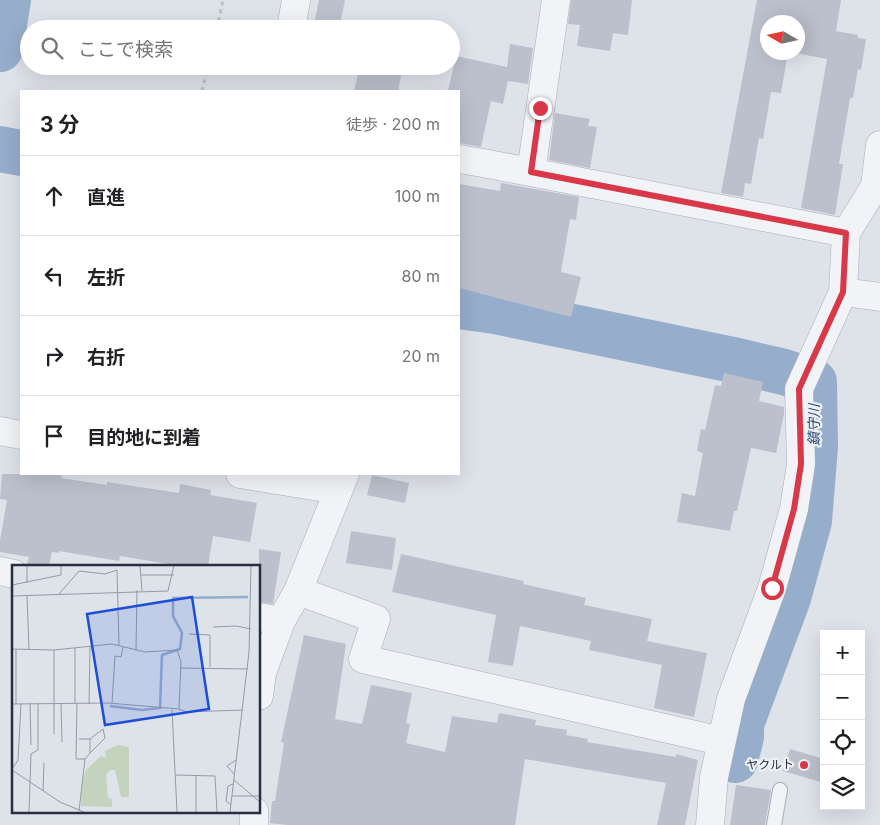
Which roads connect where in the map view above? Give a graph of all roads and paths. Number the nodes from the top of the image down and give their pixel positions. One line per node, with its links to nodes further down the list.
1 (223, 0): 4 (path)
2 (296, 0): 5 (street)
3 (556, 0): 10 (street)
4 (219, 20)
5 (293, 20)
6 (206, 75): 7 (path)
7 (202, 90)
8 (880, 145): 11 (street)
9 (460, 159): 10 (street)
10 (531, 172): 11 (street)
11 (846, 233): 12 (street)
12 (843, 292): 13 (street); 21 (street)
13 (880, 296)
14 (0, 431): 15 (street)
15 (20, 435)
16 (253, 475): 17 (street)
17 (341, 482): 18 (street)
18 (298, 591): 19 (street); 21 (street)
19 (270, 619): 20 (street)
20 (260, 688)
21 (721, 741): 25 (street)
22 (780, 790): 26 (lane)
23 (254, 812): 24 (street)
24 (254, 825)
25 (710, 825)
26 (774, 825)

